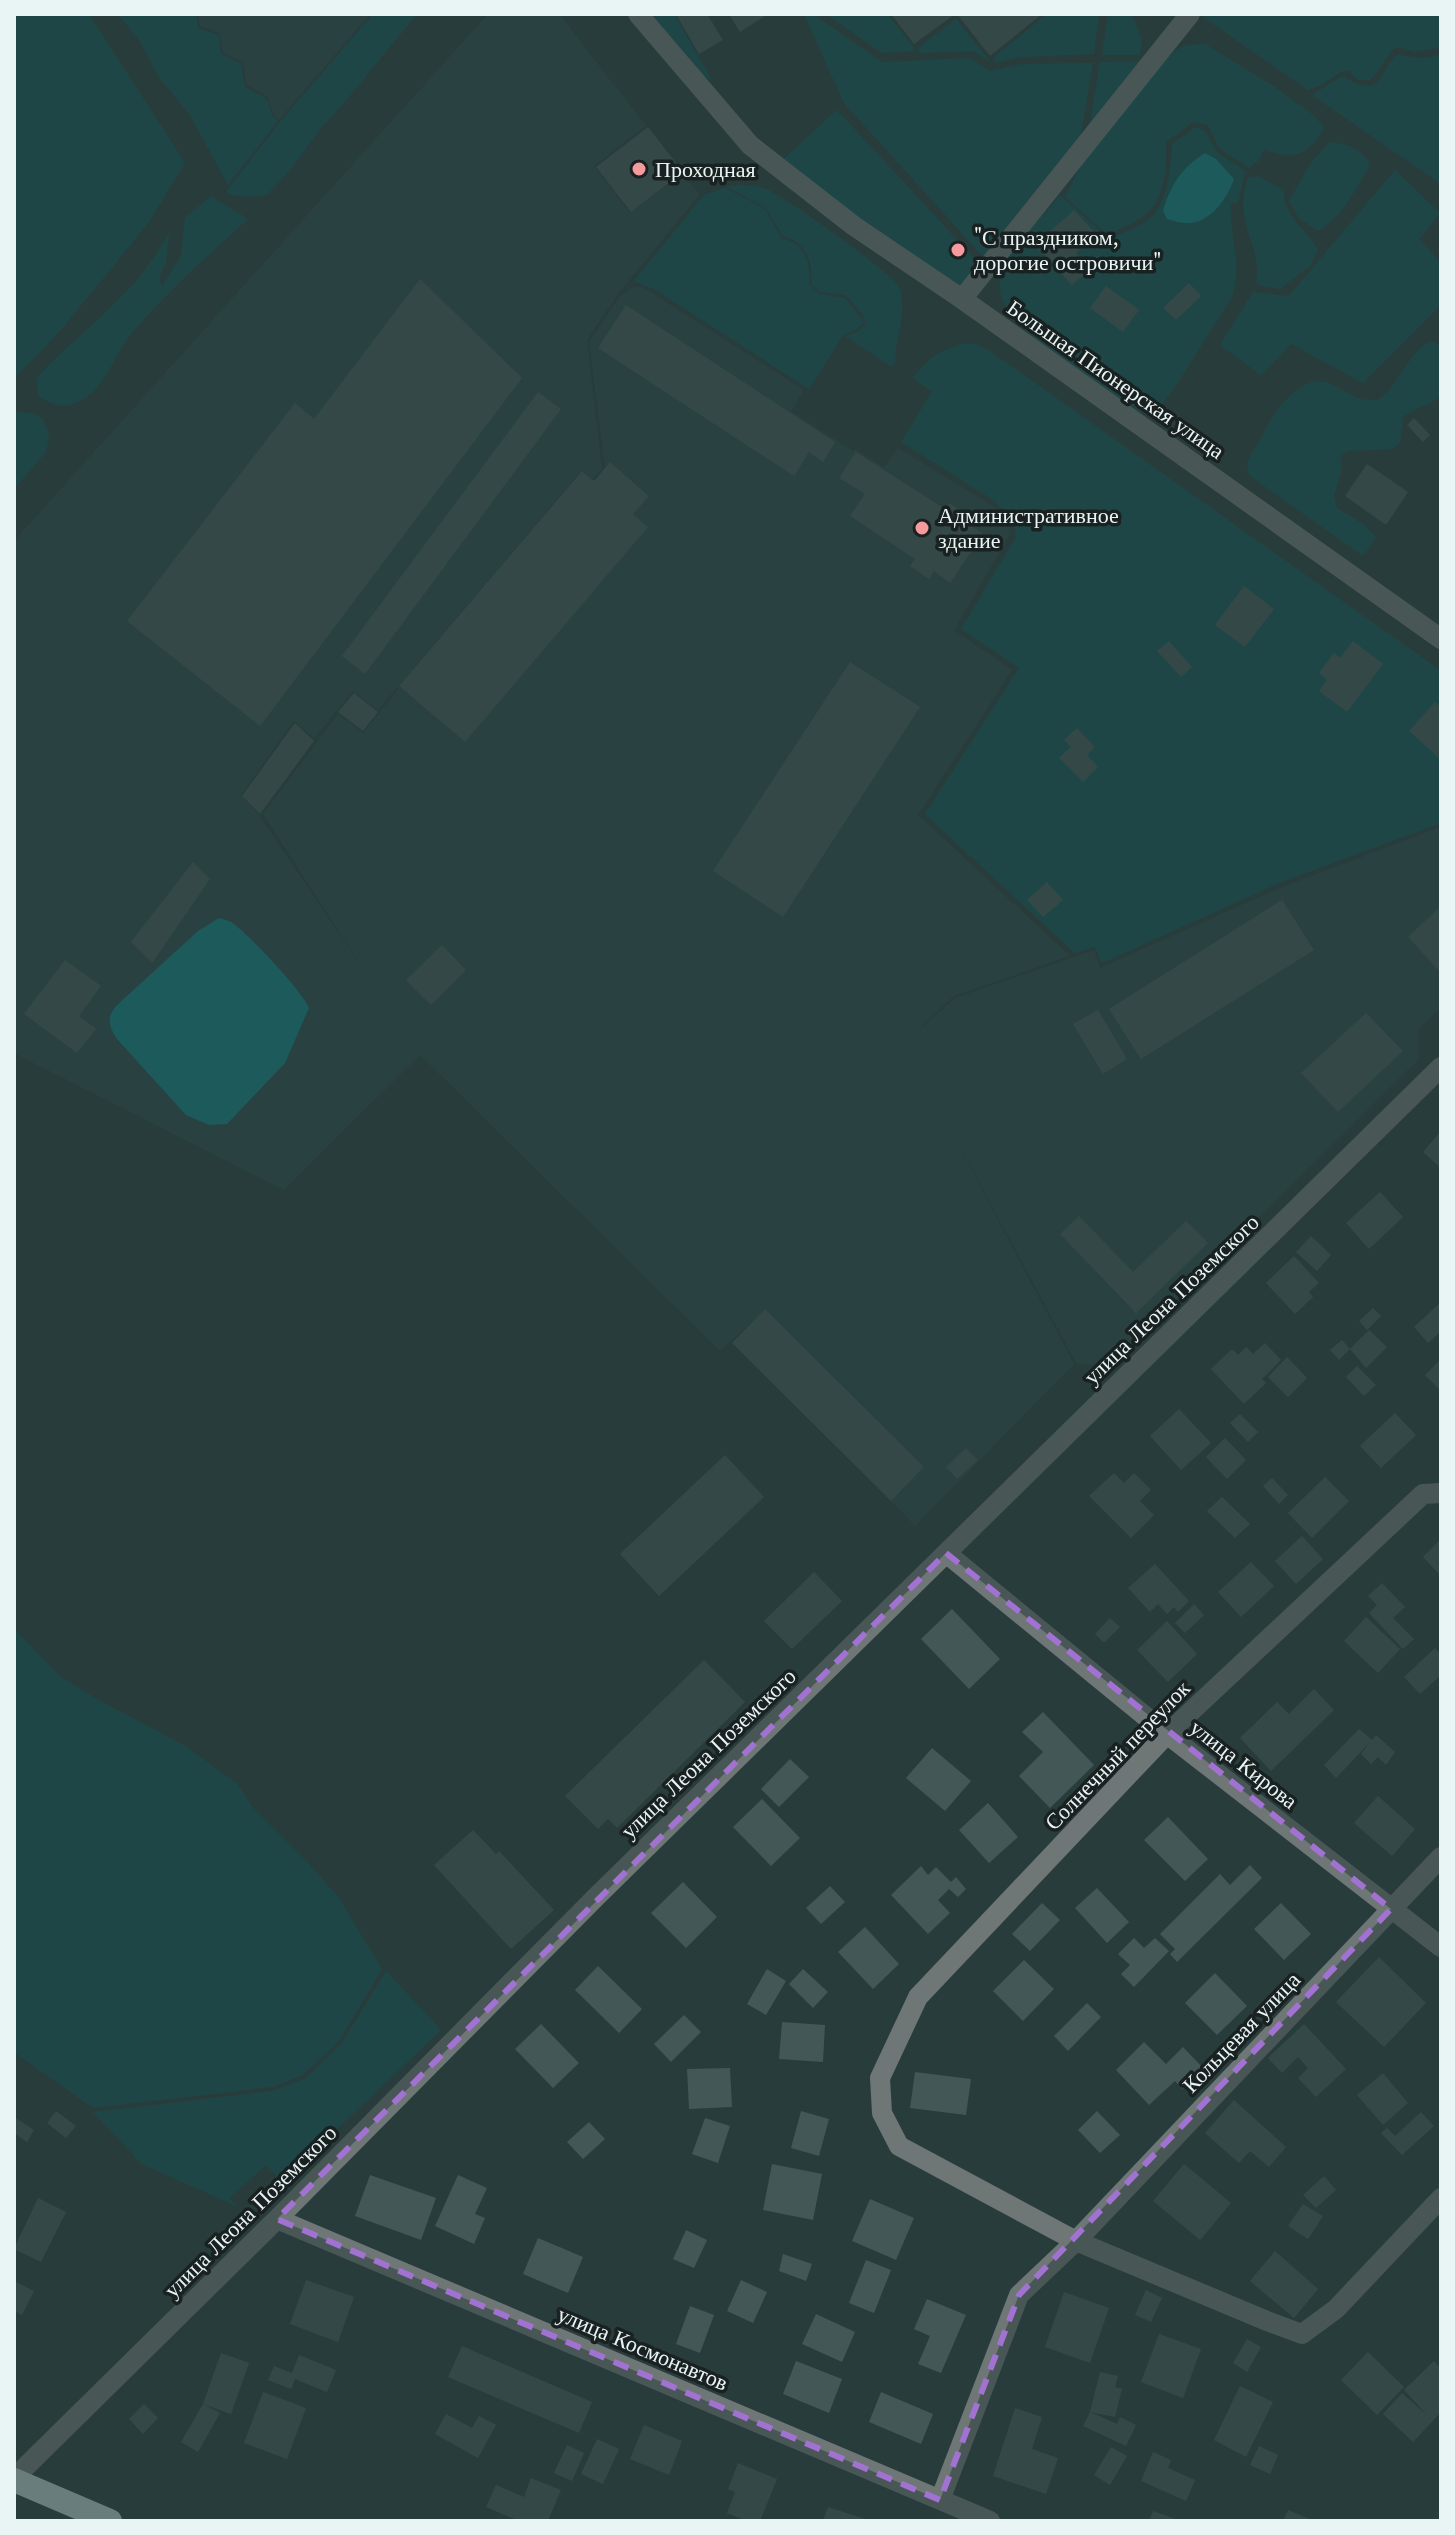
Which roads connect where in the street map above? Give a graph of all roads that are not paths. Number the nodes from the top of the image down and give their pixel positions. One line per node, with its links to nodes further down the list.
1 (638, 14): 3 (street, Большая Пионерская улица)
2 (1190, 14): 3 (street)
3 (962, 299): 4 (street, Большая Пионерская улица)
4 (1441, 639)
5 (1441, 1067): 7 (street, улица Леона Поземского)
6 (1432, 1493): 8 (street, Солнечный переулок)
7 (946, 1553): 8 (street, улица Кирова); 13 (street, улица Леона Поземского)
8 (1167, 1734): 10 (street, улица Кирова); 14 (street, Солнечный переулок)
9 (1441, 1857): 10 (street, Кольцевая улица)
10 (1391, 1909): 11 (street, улица Кирова); 14 (street, Кольцевая улица)
11 (1441, 1947)
12 (1441, 2198): 14 (street)
13 (277, 2219): 15 (street, улица Леона Поземского); 16 (street, улица Космонавтов)
14 (1076, 2241): 16 (street, Кольцевая улица)
15 (14, 2479): 17 (highway)
16 (940, 2500): 18 (street, улица Космонавтов)
17 (110, 2521)
18 (990, 2521)

